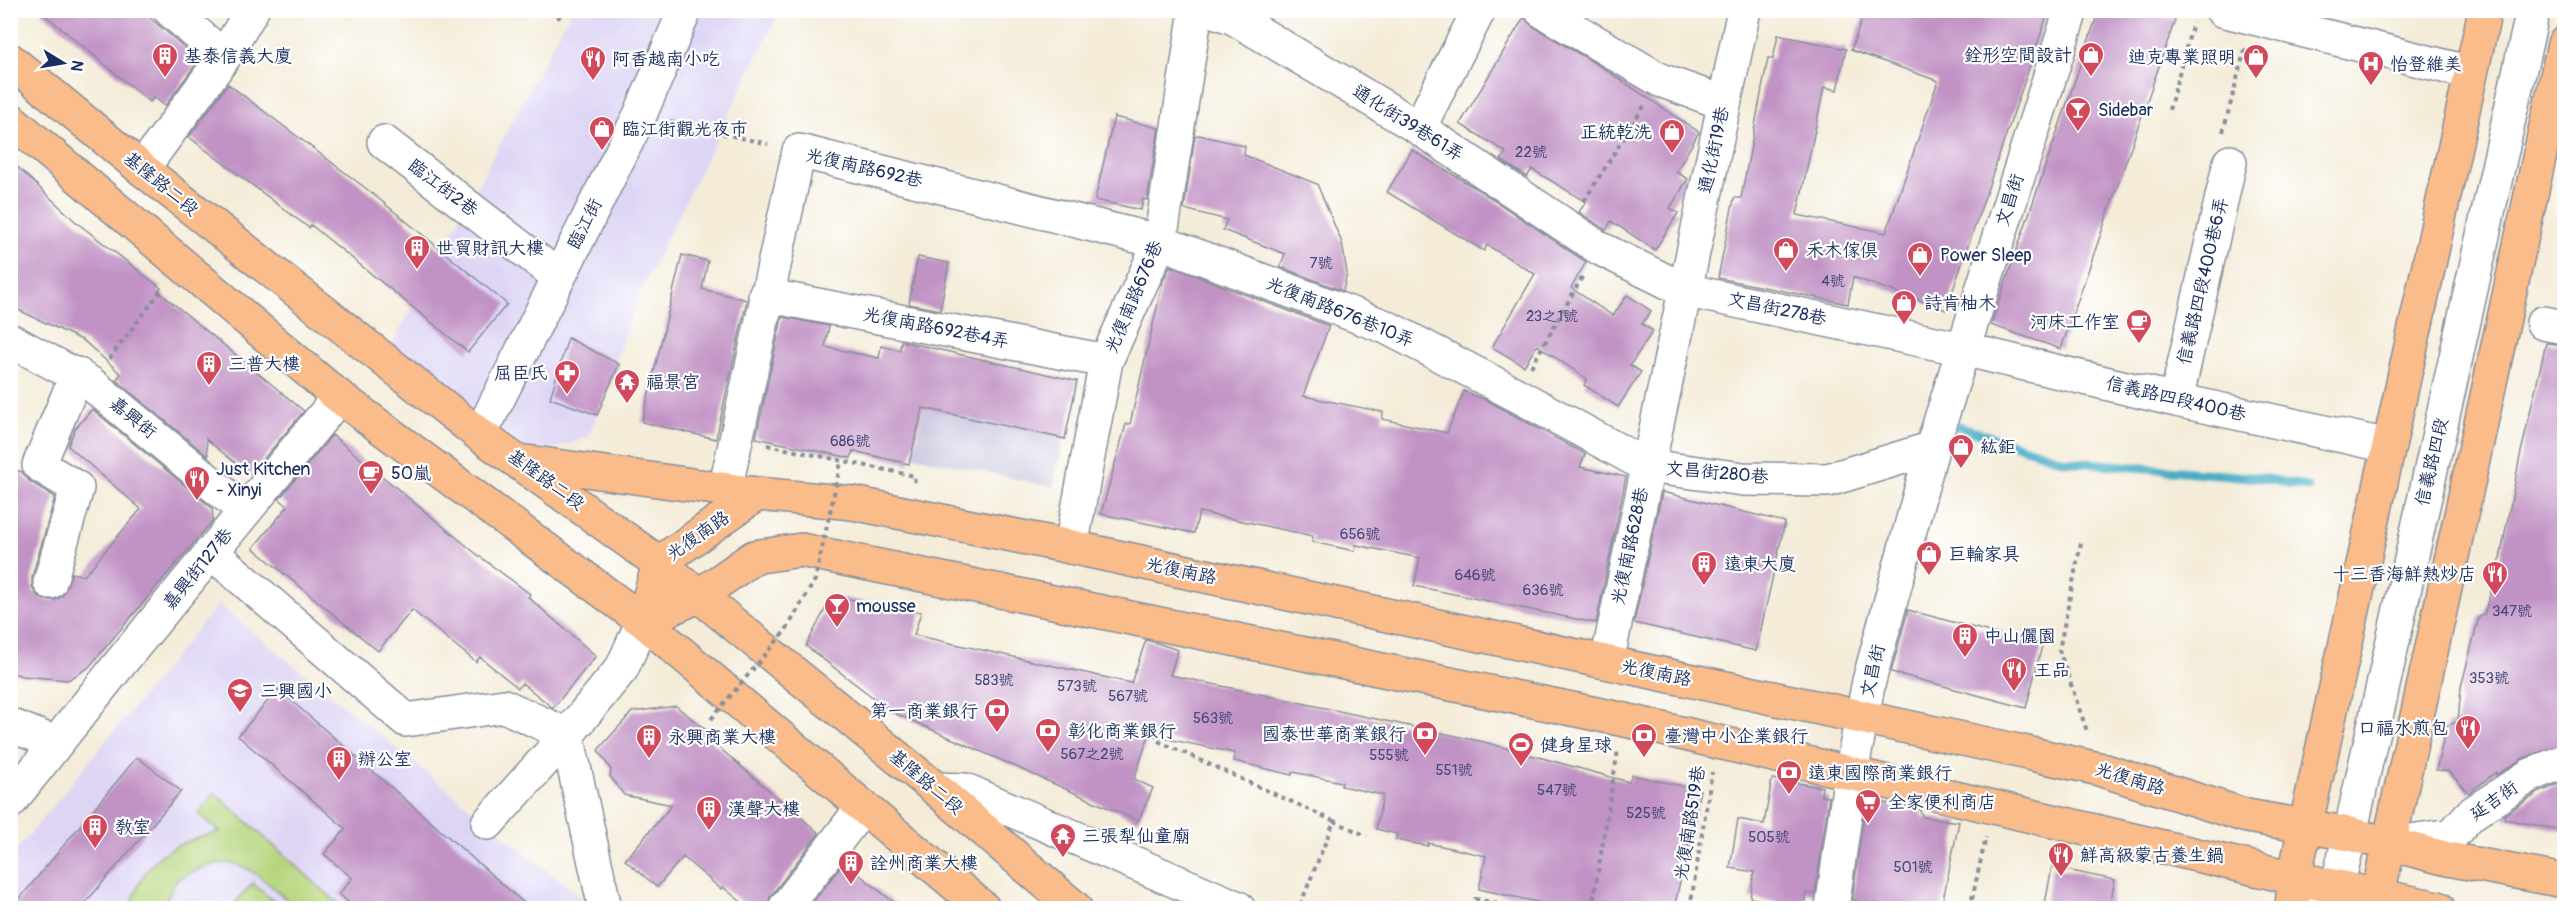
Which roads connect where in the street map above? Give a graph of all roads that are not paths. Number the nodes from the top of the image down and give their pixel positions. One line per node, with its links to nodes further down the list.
1 (170, 10): 14 (street)
2 (252, 10): 14 (street)
3 (685, 10): 25 (street, 臨江街)
4 (1196, 10): 23 (street, 光復南路676巷)
5 (1211, 10): 19 (street, 通化街39巷61弄)
6 (1479, 10): 19 (street)
7 (1541, 10): 17 (street)
8 (1743, 10): 17 (street, 通化街19巷)
9 (2071, 10): 29 (street, 文昌街)
10 (2486, 10): 16 (main road)
11 (2533, 10): 61 (street, 信義路四段)
12 (2208, 16): 16 (street)
13 (2565, 44): 62 (main road)
14 (224, 57): 22 (street)
15 (10, 60): 22 (main road, 基隆路二段)
16 (2471, 73): 37 (main road)
17 (1724, 103): 26 (street, 通化街19巷)
18 (10, 119): 32 (main road)
19 (1419, 128): 24 (street, 通化街39巷61弄)
20 (384, 142): 25 (street, 臨江街2巷)
21 (2230, 162): 34 (street, 信義路四段400巷6弄)
22 (142, 169): 35 (main road, 基隆路二段)
23 (1160, 242): 27 (street, 光復南路692巷); 30 (street, 光復南路676巷); 33 (street, 光復南路676巷10弄)
24 (1599, 248): 26 (street, 文昌街278巷)
25 (559, 277): 35 (street, 臨江街)
26 (1684, 290): 29 (street, 文昌街278巷); 39 (street, 光復南路628巷)
27 (765, 295): 30 (street, 光復南路692巷4弄); 40 (street, 光復南路692巷)
28 (10, 340): 31 (street, 嘉興街)
29 (1963, 349): 34 (street, 信義路四段400巷); 36 (street, 文昌街)
30 (1106, 361): 43 (street, 光復南路676巷)
31 (83, 378): 42 (street, 嘉興街); 46 (street)
32 (333, 392): 42 (street, 嘉興街127巷); 48 (main road)
33 (1515, 394): 39 (street, 文昌街280巷)
34 (2176, 400): 37 (street, 信義路四段400巷)
35 (480, 435): 38 (main road, 基隆路二段)
36 (1934, 443): 39 (street, 文昌街280巷); 50 (street, 文昌街)
37 (2389, 446): 60 (main road)
38 (520, 461): 40 (main road); 45 (main road, 基隆路二段)
39 (1647, 466): 49 (street, 光復南路628巷)
40 (725, 490): 41 (main road)
41 (757, 494): 43 (main road, 光復南路); 45 (main road, 光復南路)
42 (245, 511): 44 (street, 嘉興街127巷)
43 (1071, 547): 49 (main road, 光復南路)
44 (211, 552): 52 (street); 53 (street, 嘉興街127巷)
45 (659, 563): 47 (main road, 基隆路二段); 48 (main road, 光復南路)
46 (50, 582)
47 (700, 596): 48 (main road); 55 (main road); 56 (main road, 基隆路二段)
48 (643, 621): 52 (street); 58 (main road)
49 (1607, 662): 50 (main road, 光復南路)
50 (1863, 718): 55 (street, 文昌街); 60 (main road, 光復南路)
51 (10, 725): 53 (street)
52 (567, 735): 59 (street); 67 (street)
53 (56, 743): 57 (street, 嘉興街127巷)
54 (2565, 761): 62 (street, 延吉街)
55 (1851, 773): 64 (main road); 72 (street, 文昌街)
56 (936, 789): 70 (main road, 基隆路二段); 71 (street)
57 (10, 802)
58 (862, 807): 68 (street); 69 (main road)
59 (488, 823)
60 (2306, 826): 61 (main road, 光復南路); 64 (main road)
61 (2350, 834): 62 (main road, 光復南路); 65 (street, 信義路四段)
62 (2389, 844): 63 (main road, 光復南路); 66 (main road)
63 (2565, 881)
64 (2293, 893): 65 (main road)
65 (2331, 901): 66 (main road)
66 (2376, 902): 73 (main road)
67 (605, 909)
68 (785, 909)
69 (983, 909)
70 (1075, 909)
71 (1238, 909)
72 (1832, 909)
73 (2438, 909)

